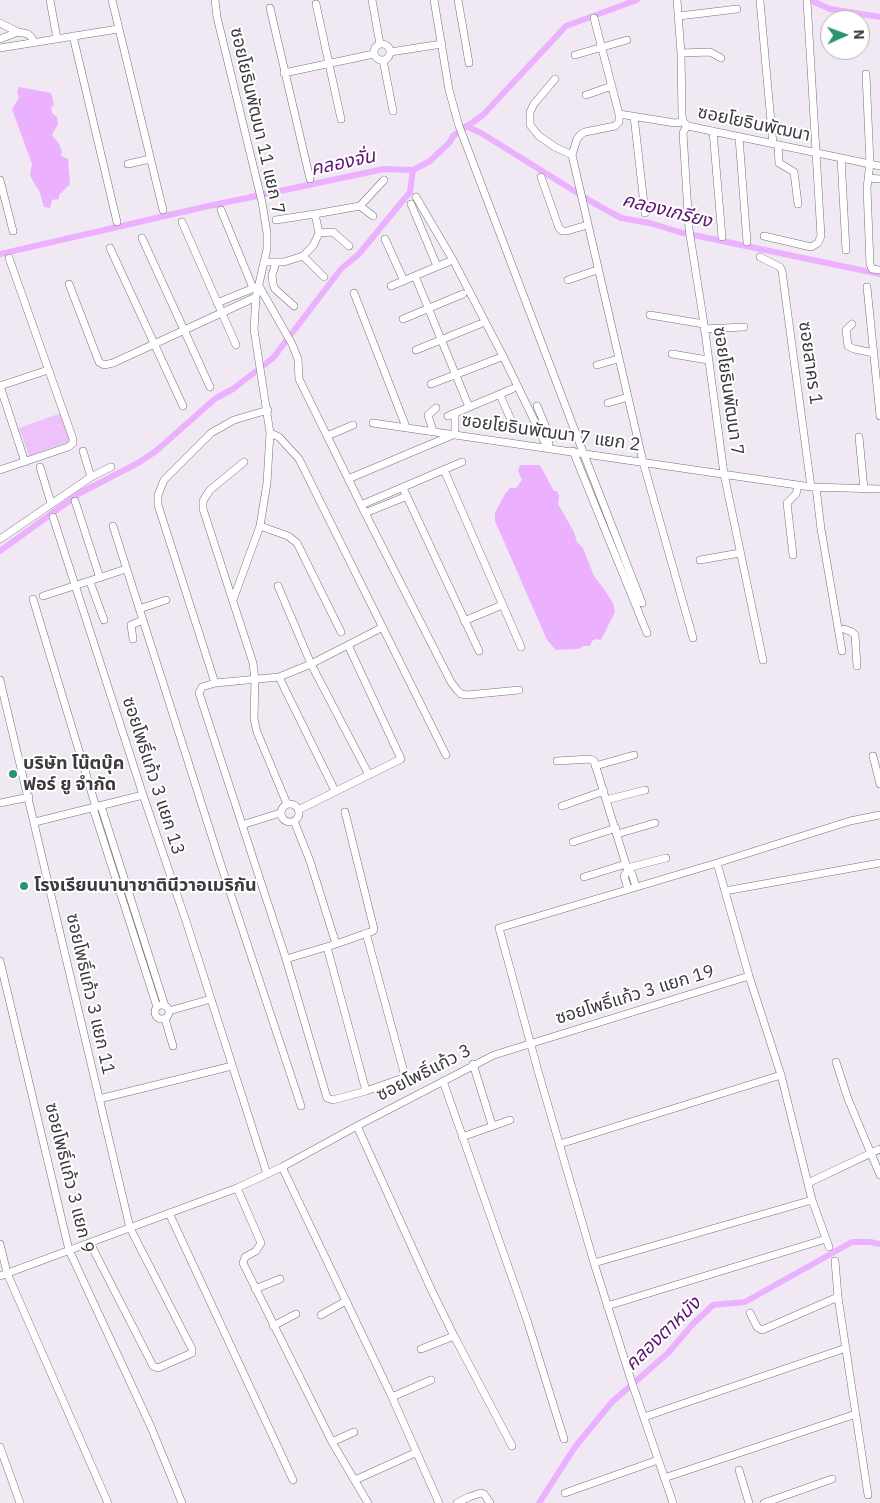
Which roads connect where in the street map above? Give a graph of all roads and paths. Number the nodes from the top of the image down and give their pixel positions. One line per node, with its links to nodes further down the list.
1 (50, 0): 20 (street)
2 (112, 0): 16 (street)
3 (215, 0): 87 (street, ซอยโยธินพัฒนา 11 แยก 7)
4 (372, 0): 23 (street)
5 (434, 0): 24 (street)
6 (458, 0): 34 (street)
7 (677, 0): 13 (street, ซอยโยธินพัฒนา)
8 (760, 1): 47 (street)
9 (807, 1): 48 (street)
10 (316, 4): 33 (street)
11 (270, 8): 35 (street)
12 (737, 9): 13 (street)
13 (679, 16): 28 (street, ซอยโยธินพัฒนา)
14 (594, 18): 26 (street)
15 (0, 23): 17 (street)
16 (118, 28): 18 (street); 51 (street)
17 (18, 32): 19 (street); 22 (street)
18 (73, 36): 20 (street); 71 (street)
19 (0, 39)
20 (57, 39): 22 (street)
21 (627, 40): 26 (street)
22 (34, 43): 25 (street)
23 (380, 44): 27 (street); 29 (street)
24 (442, 44): 27 (street); 154 (street)
25 (0, 48)
26 (601, 48): 30 (street); 38 (street)
27 (390, 52): 32 (street)
28 (681, 53): 31 (street); 44 (street, ซอยโยธินพัฒนา)
29 (374, 54): 32 (street); 33 (street)
30 (575, 55)
31 (721, 58)
32 (383, 60): 40 (street)
33 (329, 63): 35 (street); 43 (street)
34 (468, 63)
35 (284, 73): 57 (street)
36 (866, 74): 53 (street)
37 (555, 79): 49 (street)
38 (612, 86): 39 (street); 41 (street)
39 (586, 94)
40 (393, 111)
41 (619, 114): 42 (street); 49 (street)
42 (634, 116): 44 (street); 67 (street)
43 (341, 118)
44 (685, 124): 45 (street, ซอยโยธินพัฒนา); 112 (street, ซอยโยธินพัฒนา 7)
45 (714, 131): 46 (street, ซอยโยธินพัฒนา); 76 (street)
46 (740, 137): 47 (street, ซอยโยธินพัฒนา); 80 (street)
47 (776, 144): 48 (street, ซอยโยธินพัฒนา); 63 (street)
48 (817, 153): 50 (street, ซอยโยธินพัฒนา); 77 (street)
49 (572, 155): 73 (street)
50 (841, 158): 53 (street, ซอยโยธินพัฒนา); 83 (street)
51 (150, 159): 52 (street); 65 (street)
52 (128, 164)
53 (870, 164): 54 (street, ซอยโยธินพัฒนา); 56 (street)
54 (880, 166)
55 (541, 177): 73 (street)
56 (869, 178): 58 (street); 92 (street)
57 (310, 179)
58 (880, 179)
59 (0, 180): 74 (street)
60 (384, 180): 64 (street)
61 (416, 197): 151 (street)
62 (410, 204): 90 (street)
63 (798, 204)
64 (360, 206): 68 (street); 69 (street)
65 (162, 210)
66 (221, 210): 99 (street)
67 (645, 212)
68 (315, 214): 70 (street); 75 (street)
69 (374, 216)
70 (276, 220)
71 (117, 222)
72 (182, 222): 104 (street)
73 (587, 225): 91 (street)
74 (13, 232)
75 (319, 233): 81 (street); 84 (street)
76 (722, 236)
77 (764, 236)
78 (142, 238): 114 (street)
79 (385, 238): 96 (street)
80 (747, 242)
81 (349, 246)
82 (110, 248): 116 (street)
83 (846, 250)
84 (303, 256): 89 (street); 94 (street)
85 (760, 257): 167 (street, ซอยสาคร 1)
86 (9, 258): 125 (street)
87 (265, 262): 89 (street); 99 (street, ซอยโยธินพัฒนา 11 แยก 7)
88 (448, 262): 90 (street)
89 (276, 263): 105 (street)
90 (437, 266): 93 (street)
91 (597, 270): 95 (street); 122 (street)
92 (880, 270)
93 (415, 276): 96 (street); 106 (street)
94 (324, 277)
95 (568, 280)
96 (404, 281): 98 (street)
97 (69, 284): 116 (street)
98 (390, 286)
99 (256, 287): 103 (street, ซอยโยธินพัฒนา 11 แยก 7); 104 (street); 149 (street)
100 (867, 287): 119 (street)
101 (354, 293): 144 (street)
102 (463, 294): 106 (street)
103 (256, 297): 107 (street); 138 (street, ซอยโยธินพัฒนา 11 แยก 7)
104 (217, 303): 107 (street)
105 (294, 306)
106 (429, 308): 109 (street); 115 (street)
107 (221, 313): 114 (street); 117 (street)
108 (650, 315): 112 (street)
109 (404, 319)
110 (480, 324): 115 (street)
111 (852, 324): 119 (street)
112 (704, 327): 113 (street); 123 (street, ซอยโยธินพัฒนา 7)
113 (744, 327)
114 (184, 330): 116 (street); 129 (street)
115 (442, 339): 118 (street); 126 (street)
116 (154, 344): 134 (street)
117 (236, 345)
118 (416, 350)
119 (874, 353): 141 (street)
120 (672, 354): 123 (street)
121 (498, 358): 126 (street)
122 (618, 359): 124 (street); 132 (street)
123 (708, 360): 163 (street, ซอยโยธินพัฒนา 7)
124 (597, 365)
125 (48, 370): 128 (street); 155 (street)
126 (456, 374): 127 (street); 136 (street)
127 (431, 384)
128 (0, 386): 155 (street)
129 (210, 387)
130 (512, 389): 131 (street)
131 (500, 395): 136 (street); 145 (street)
132 (628, 397): 133 (street); 158 (street)
133 (608, 403)
134 (183, 406)
135 (537, 406): 151 (street)
136 (469, 407): 139 (street)
137 (436, 408): 146 (street)
138 (268, 410): 147 (street, ซอยโยธินพัฒนา 11 แยก 7); 214 (street)
139 (456, 413): 140 (street); 148 (street)
140 (448, 416)
141 (880, 416)
142 (373, 423): 144 (street, ซอยโยธินพัฒนา 7 แยก 2)
143 (353, 425): 149 (street)
144 (406, 427): 146 (street, ซอยโยธินพัฒนา 7 แยก 2)
145 (515, 429)
146 (433, 431): 148 (street, ซอยโยธินพัฒนา 7 แยก 2)
147 (270, 433): 178 (street, ซอยโยธินพัฒนา 11 แยก 7); 198 (street)
148 (455, 434): 151 (street, ซอยโยธินพัฒนา 7 แยก 2); 165 (street)
149 (327, 436): 165 (street)
150 (859, 437): 169 (street)
151 (548, 447): 153 (street, ซอยโยธินพัฒนา 7 แยก 2)
152 (83, 451): 164 (street)
153 (573, 451): 154 (street, ซอยโยธินพัฒนา 7 แยก 2); 201 (street)
154 (583, 452): 158 (street, ซอยโยธินพัฒนา 7 แยก 2); 192 (street)
155 (25, 462): 161 (street)
156 (244, 462): 191 (street)
157 (462, 462): 162 (street)
158 (643, 462): 163 (street, ซอยโยธินพัฒนา 7 แยก 2); 203 (street)
159 (111, 466): 164 (street)
160 (40, 467): 173 (street)
161 (0, 470)
162 (444, 470): 168 (street); 193 (street)
163 (724, 474): 166 (street, ซอยโยธินพัฒนา 7 แยก 2); 180 (street, ซอยโยธินพัฒนา 7)
164 (91, 476): 173 (street)
165 (348, 479): 174 (street)
166 (798, 485): 167 (street, ซอยโยธินพัฒนา 7 แยก 2); 181 (street)
167 (814, 487): 169 (street, ซอยโยธินพัฒนา 7 แยก 2); 207 (street)
168 (403, 488): 171 (street); 174 (street)
169 (864, 489): 170 (street, ซอยโยธินพัฒนา 7 แยก 2)
170 (880, 489)
171 (407, 496): 175 (street); 197 (street)
172 (75, 501): 184 (street)
173 (51, 503): 179 (street)
174 (361, 505): 175 (street)
175 (364, 513): 215 (street)
176 (53, 517): 186 (street, ซอยโพธิ์แก้ว 3 แยก 13)
177 (113, 526): 183 (street)
178 (260, 526): 191 (street, ซอยโยธินพัฒนา 11 แยก 7); 200 (street)
179 (0, 540)
180 (740, 553): 182 (street); 208 (street, ซอยโยธินพัฒนา 7)
181 (793, 555)
182 (700, 560)
183 (126, 569): 184 (street); 194 (street)
184 (100, 578): 185 (street)
185 (90, 582): 186 (street); 195 (street)
186 (76, 586): 188 (street); 226 (street, ซอยโพธิ์แก้ว 3 แยก 13)
187 (278, 586): 209 (street)
188 (43, 596)
189 (33, 599): 232 (street)
190 (166, 600): 194 (street)
191 (233, 600): 213 (street)
192 (642, 603)
193 (502, 605): 197 (street); 205 (street)
194 (139, 609): 196 (street)
195 (104, 620)
196 (143, 620): 202 (street); 275 (street)
197 (464, 621): 206 (street)
198 (382, 628): 204 (street); 216 (street)
199 (844, 629): 210 (street)
200 (341, 632)
201 (647, 633)
202 (133, 638)
203 (692, 638)
204 (348, 645): 209 (street); 221 (street)
205 (521, 647)
206 (479, 651)
207 (842, 651)
208 (763, 660)
209 (311, 664): 211 (street); 221 (street)
210 (857, 666)
211 (279, 677): 213 (street); 224 (street)
212 (0, 680): 227 (street, ซอยโพธิ์แก้ว 3 แยก 11)
213 (255, 680): 214 (street); 230 (street)
214 (215, 683): 242 (street)
215 (519, 690)
216 (446, 755)
217 (634, 755): 220 (street)
218 (873, 756): 222 (street)
219 (558, 761): 220 (street)
220 (595, 766): 225 (street)
221 (369, 775): 224 (street)
222 (880, 784)
223 (645, 790): 228 (street)
224 (335, 791): 233 (street)
225 (604, 791): 228 (street); 231 (street)
226 (144, 795): 232 (street); 262 (street, ซอยโพธิ์แก้ว 3 แยก 13)
227 (29, 797): 229 (street); 240 (street, ซอยโพธิ์แก้ว 3 แยก 11)
228 (606, 800): 243 (street)
229 (0, 803)
230 (287, 804): 233 (street); 235 (street)
231 (562, 806)
232 (97, 807): 236 (street); 238 (street); 240 (street)
233 (298, 810): 239 (street)
234 (345, 812): 254 (street)
235 (280, 813): 239 (street); 242 (street)
236 (104, 815): 238 (street); 245 (street)
237 (880, 815): 248 (street)
238 (96, 818): 246 (street)
239 (294, 821): 256 (street)
240 (35, 822): 274 (street, ซอยโพธิ์แก้ว 3 แยก 11)
241 (655, 822): 243 (street)
242 (242, 825): 259 (street)
243 (616, 831): 244 (street); 250 (street)
244 (573, 842)
245 (114, 844): 246 (street); 255 (street)
246 (106, 847): 257 (street)
247 (666, 858): 250 (street)
248 (717, 863): 252 (street); 253 (street)
249 (880, 863): 253 (street)
250 (627, 867): 251 (street); 252 (street)
251 (584, 877)
252 (632, 888): 266 (street)
253 (725, 891): 261 (street)
254 (366, 933): 256 (street); 273 (street)
255 (145, 944): 257 (street); 264 (street)
256 (336, 944): 258 (street)
257 (138, 947): 263 (street)
258 (327, 947): 259 (street); 273 (street)
259 (286, 959): 273 (street)
260 (0, 961): 295 (street, ซอยโพธิ์แก้ว 3 แยก 9)
261 (749, 976): 266 (street, ซอยโพธิ์แก้ว 3 แยก 19); 271 (street)
262 (211, 999): 264 (street); 270 (street, ซอยโพธิ์แก้ว 3 แยก 13)
263 (157, 1007): 264 (street); 265 (street)
264 (167, 1008): 265 (street)
265 (165, 1019): 267 (street)
266 (530, 1043): 269 (street, ซอยโพธิ์แก้ว 3); 280 (street)
267 (173, 1046)
268 (836, 1062): 282 (street)
269 (473, 1064): 272 (street, ซอยโพธิ์แก้ว 3); 277 (street)
270 (232, 1066): 274 (street); 284 (street, ซอยโพธิ์แก้ว 3 แยก 13)
271 (781, 1075): 280 (street); 286 (street)
272 (443, 1081): 278 (street, ซอยโพธิ์แก้ว 3); 279 (street)
273 (366, 1091)
274 (99, 1098): 290 (street, ซอยโพธิ์แก้ว 3 แยก 11)
275 (302, 1106)
276 (510, 1120): 277 (street)
277 (492, 1125): 279 (street)
278 (356, 1126): 283 (street, ซอยโพธิ์แก้ว 3); 308 (street)
279 (462, 1137): 316 (street)
280 (560, 1144): 297 (street)
281 (880, 1149): 282 (street)
282 (870, 1154): 285 (street); 286 (street)
283 (282, 1167): 284 (street, ซอยโพธิ์แก้ว 3); 302 (street)
284 (267, 1174): 287 (street, ซอยโพธิ์แก้ว 3)
285 (880, 1175)
286 (808, 1183): 288 (street)
287 (237, 1188): 289 (street, ซอยโพธิ์แก้ว 3); 300 (street)
288 (812, 1200): 291 (street); 297 (street)
289 (169, 1213): 290 (street, ซอยโพธิ์แก้ว 3); 325 (street)
290 (130, 1228): 292 (street, ซอยโพธิ์แก้ว 3); 292 (street, ซอยโพธิ์แก้ว 3 แยก 11)
291 (826, 1239): 294 (street); 303 (street)
292 (90, 1243): 295 (street, ซอยโพธิ์แก้ว 3)
293 (0, 1244): 298 (street)
294 (829, 1247)
295 (69, 1250): 298 (street, ซอยโพธิ์แก้ว 3); 331 (street, ซอยโพธิ์แก้ว 3 แยก 9)
296 (835, 1261): 301 (street)
297 (594, 1263): 303 (street)
298 (4, 1274): 330 (street)
299 (280, 1279): 300 (street)
300 (255, 1289): 307 (street)
301 (838, 1297): 304 (street); 309 (street)
302 (346, 1301): 306 (street); 312 (street)
303 (607, 1306): 314 (street)
304 (750, 1312)
305 (296, 1314): 307 (street)
306 (321, 1315)
307 (273, 1326): 317 (street)
308 (454, 1336): 310 (street); 318 (street)
309 (846, 1348): 313 (street); 314 (street)
310 (421, 1350)
311 (431, 1380): 312 (street)
312 (392, 1398): 320 (street)
313 (856, 1414): 323 (street); 328 (street)
314 (644, 1417): 321 (street)
315 (354, 1432): 317 (street)
316 (564, 1439)
317 (332, 1442): 326 (street)
318 (512, 1446)
319 (0, 1447): 329 (street)
320 (415, 1452): 326 (street); 333 (street)
321 (658, 1460): 323 (street); 327 (street)
322 (739, 1470): 337 (street)
323 (664, 1478): 336 (street)
324 (832, 1479): 338 (street)
325 (293, 1480)
326 (355, 1480): 332 (street)
327 (565, 1493)
328 (868, 1495)
329 (20, 1503)
330 (108, 1503)
331 (182, 1503)
332 (368, 1503)
333 (439, 1503)
334 (457, 1503): 335 (street)
335 (490, 1503)
336 (673, 1503)
337 (749, 1503)
338 (764, 1503)

